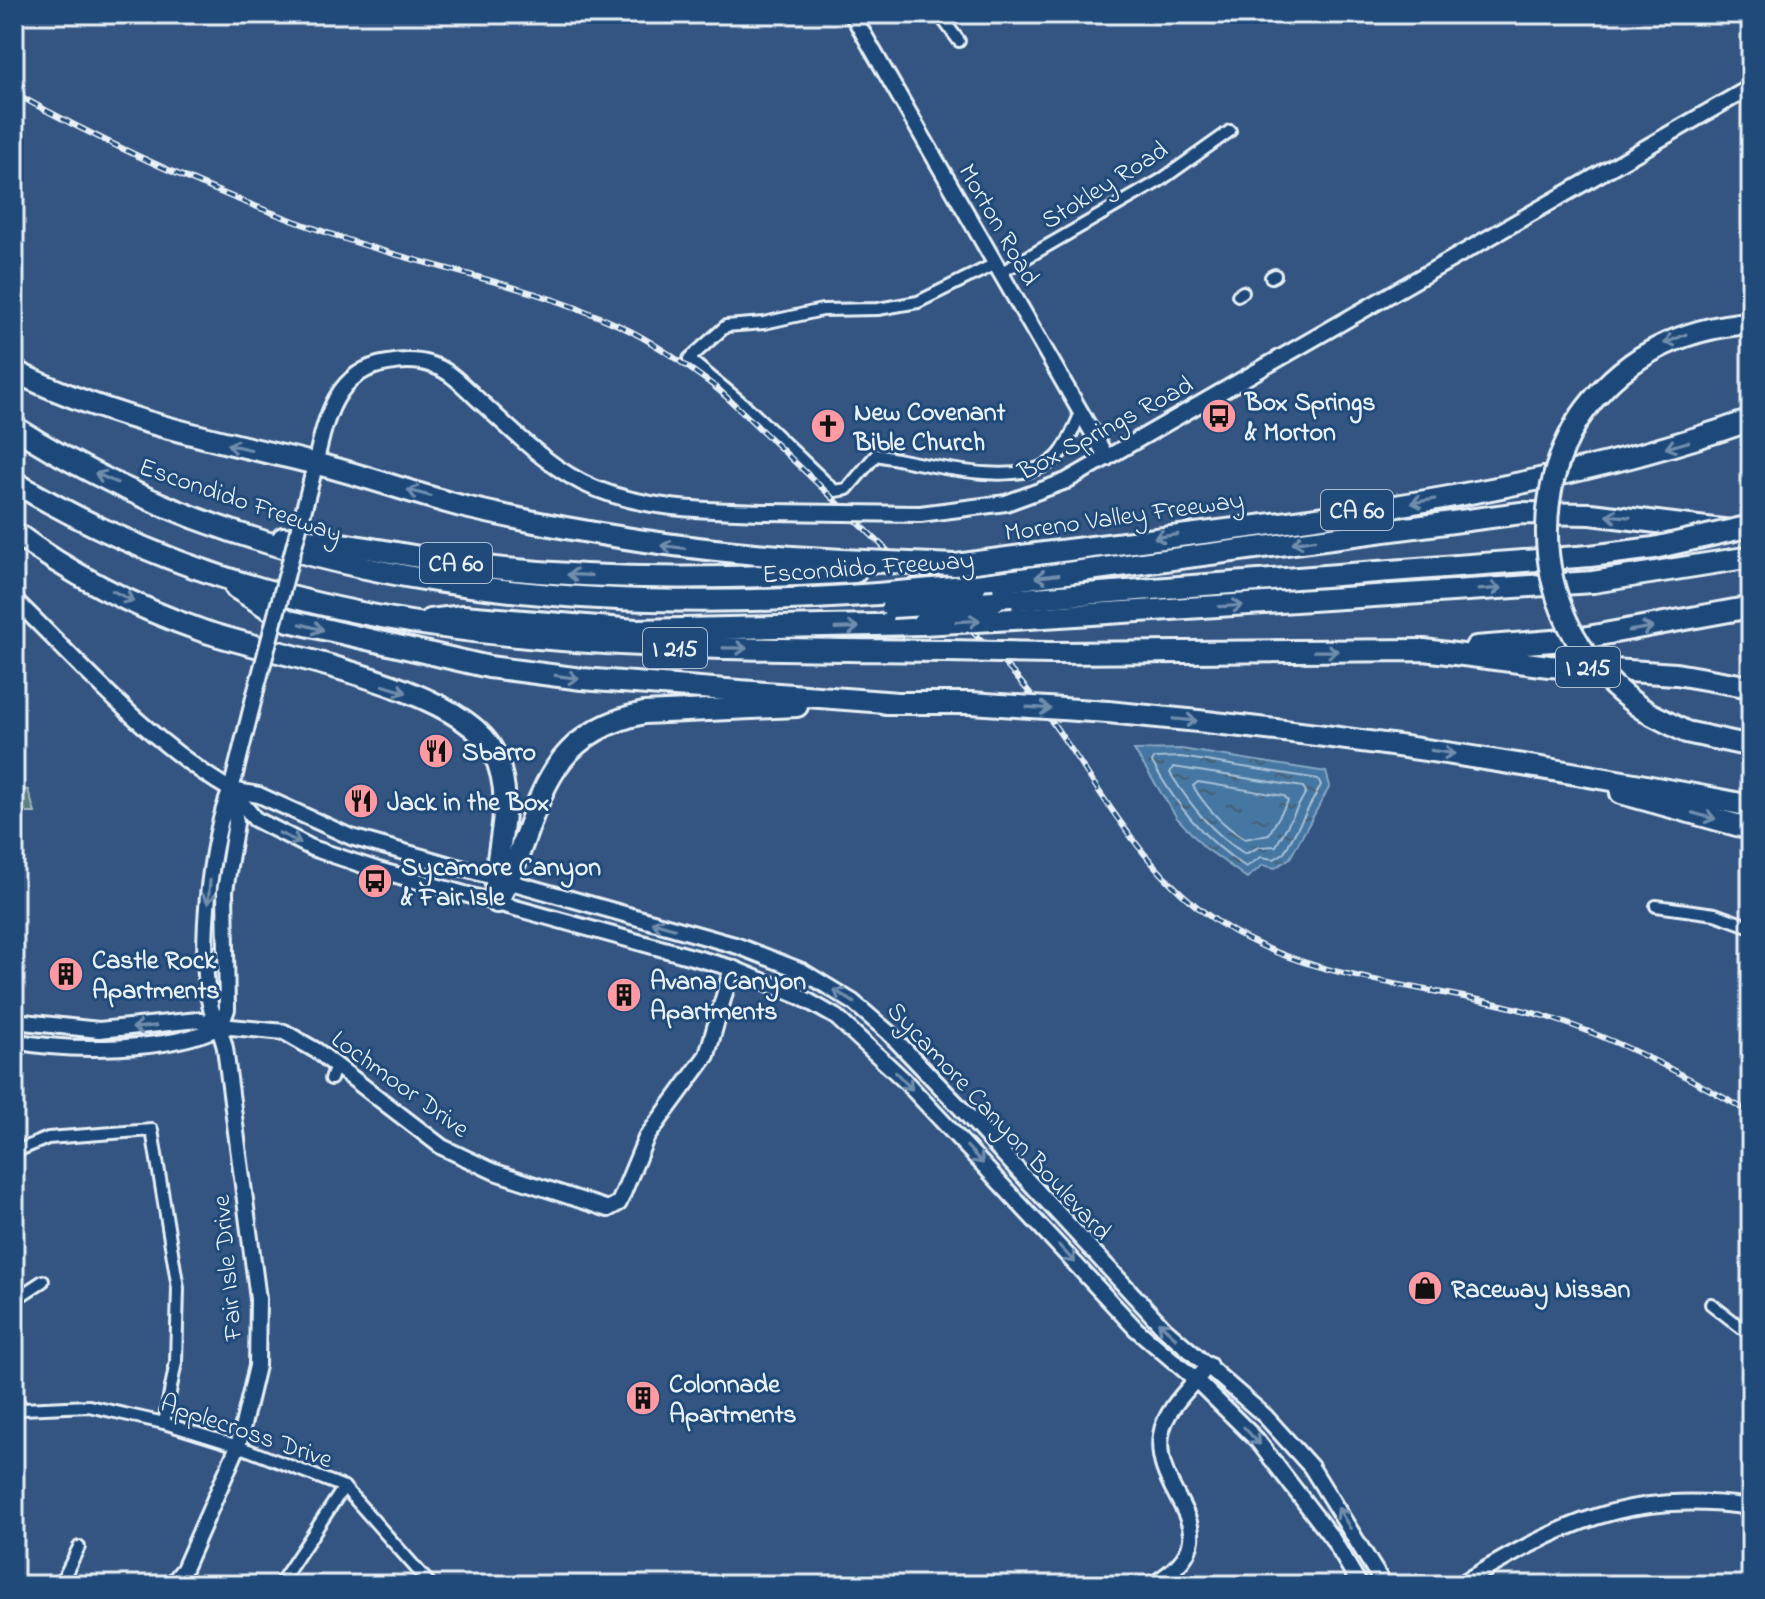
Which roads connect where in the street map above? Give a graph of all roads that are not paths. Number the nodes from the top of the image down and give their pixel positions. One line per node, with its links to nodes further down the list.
1 (852, 14): 6 (main road, Morton Road)
2 (939, 14): 3 (street)
3 (959, 41)
4 (1751, 87): 12 (main road, Box Springs Road)
5 (1230, 131): 6 (street, Stokley Road)
6 (997, 269): 9 (main road, Morton Road); 9 (street, Stokley Road)
7 (1751, 323): 30 (highway, one-way to 30, bridge)
8 (14, 371): 13 (highway, one-way to 8)
9 (1081, 413): 12 (main road, Morton Road)
10 (1751, 420): 21 (highway, Moreno Valley Freeway / CA 60, one-way to 21, bridge)
11 (14, 427): 15 (highway, Escondido Freeway / I 215, one-way to 11)
12 (1107, 458): 13 (main road, Box Springs Road, bridge)
13 (313, 473): 21 (highway, one-way to 13); 32 (main road, Fair Isle Drive, bridge)
14 (14, 482): 22 (highway, I 215)
15 (177, 510): 19 (highway, Escondido Freeway / I 215); 24 (highway)
16 (1751, 526): 24 (highway, bridge)
17 (14, 532): 35 (highway, one-way to 35)
18 (1751, 534): 24 (highway, Escondido Freeway / I 215, one-way to 24, bridge)
19 (255, 536): 21 (highway, CA 60, one-way to 19); 24 (highway, Escondido Freeway / I 215)
20 (1751, 557): 26 (highway, one-way to 20, bridge)
21 (848, 566)
22 (220, 577): 26 (highway, I 215); 29 (highway, one-way to 29)
23 (14, 599): 32 (main road, Sycamore Canyon Boulevard)
24 (884, 601)
25 (1751, 607): 27 (highway, one-way to 25)
26 (406, 622): 27 (highway, I 215, one-way to 27, bridge)
27 (1424, 650): 28 (highway, I 215)
28 (1751, 687)
29 (898, 703): 31 (highway, one-way to 31, bridge); 35 (highway)
30 (1751, 746)
31 (1494, 759): 33 (highway); 34 (highway, one-way to 34)
32 (231, 790): 35 (main road, Sycamore Canyon Boulevard); 36 (main road, Sycamore Canyon Boulevard, one-way to 36); 41 (main road, Fair Isle Drive)
33 (1751, 806)
34 (1751, 829)
35 (502, 878): 36 (highway); 48 (main road, Sycamore Canyon Boulevard, one-way to 35)
36 (497, 902): 39 (main road, Sycamore Canyon Boulevard)
37 (1656, 906): 38 (street)
38 (1751, 927)
39 (732, 968): 41 (main road, Lochmoor Drive); 49 (main road, Sycamore Canyon Boulevard, one-way to 49)
40 (14, 1021): 41 (main road, Lochmoor Drive, one-way to 40)
41 (221, 1026): 42 (main road, Lochmoor Drive); 52 (main road, Fair Isle Drive)
42 (14, 1041)
43 (14, 1152): 51 (street)
44 (43, 1281): 45 (street)
45 (14, 1300)
46 (1711, 1304): 47 (street)
47 (1751, 1335)
48 (1209, 1365): 49 (main road); 62 (main road, Sycamore Canyon Boulevard, one-way to 48)
49 (1196, 1380): 60 (main road); 61 (main road, Sycamore Canyon Boulevard, one-way to 61)
50 (14, 1395): 51 (street, Applecross Drive)
51 (164, 1423): 52 (street, Applecross Drive)
52 (238, 1446): 53 (street, Applecross Drive); 57 (main road, Fair Isle Drive)
53 (344, 1487): 58 (street); 59 (street, Applecross Drive)
54 (1751, 1507): 63 (main road)
55 (79, 1547): 56 (street)
56 (60, 1585)
57 (171, 1585)
58 (279, 1585)
59 (431, 1585)
60 (1152, 1585)
61 (1360, 1585)
62 (1384, 1585)
63 (1459, 1585)

